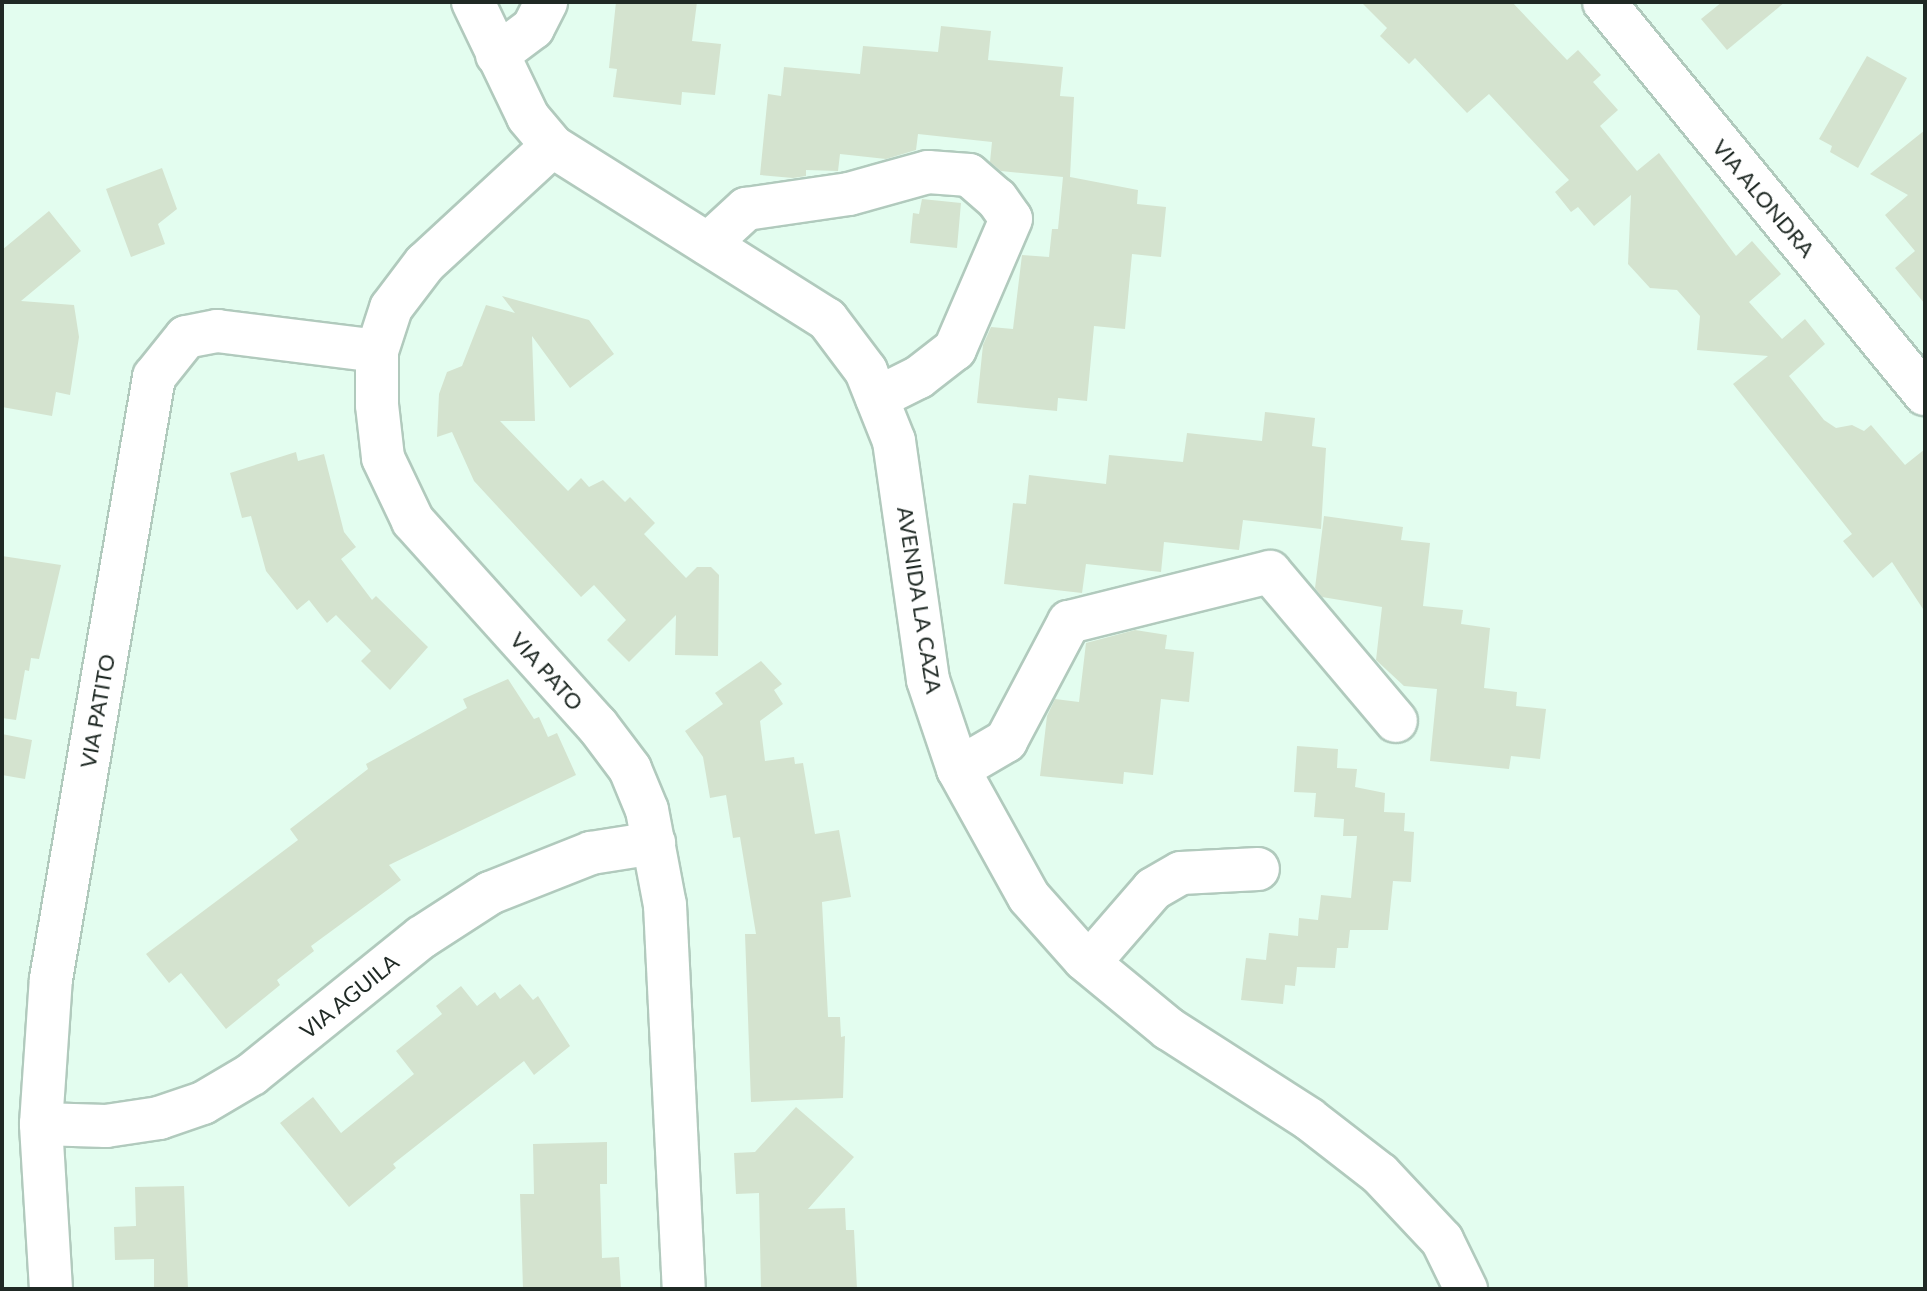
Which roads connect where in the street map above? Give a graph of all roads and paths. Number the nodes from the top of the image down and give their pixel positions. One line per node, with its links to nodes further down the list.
1 (473, 2): 4 (street, AVENIDA LA CAZA)
2 (546, 2): 4 (street)
3 (1604, 2): 8 (street, VIA ALONDRA)
4 (497, 55): 5 (street, AVENIDA LA CAZA)
5 (552, 146): 6 (street, AVENIDA LA CAZA); 7 (street, VIA PATO)
6 (708, 244): 9 (street, AVENIDA LA CAZA); 9 (street)
7 (377, 351): 12 (street, VIA PATO); 15 (street, VIA PATITO)
8 (1925, 394)
9 (877, 398): 11 (street, AVENIDA LA CAZA)
10 (1396, 721): 11 (street)
11 (958, 769): 14 (street, AVENIDA LA CAZA)
12 (654, 843): 15 (street, VIA AGUILA); 17 (street, VIA PATO)
13 (1258, 869): 14 (street)
14 (1089, 963): 18 (street, AVENIDA LA CAZA)
15 (41, 1124): 16 (street, VIA PATITO)
16 (51, 1289)
17 (684, 1289)
18 (1466, 1289)

